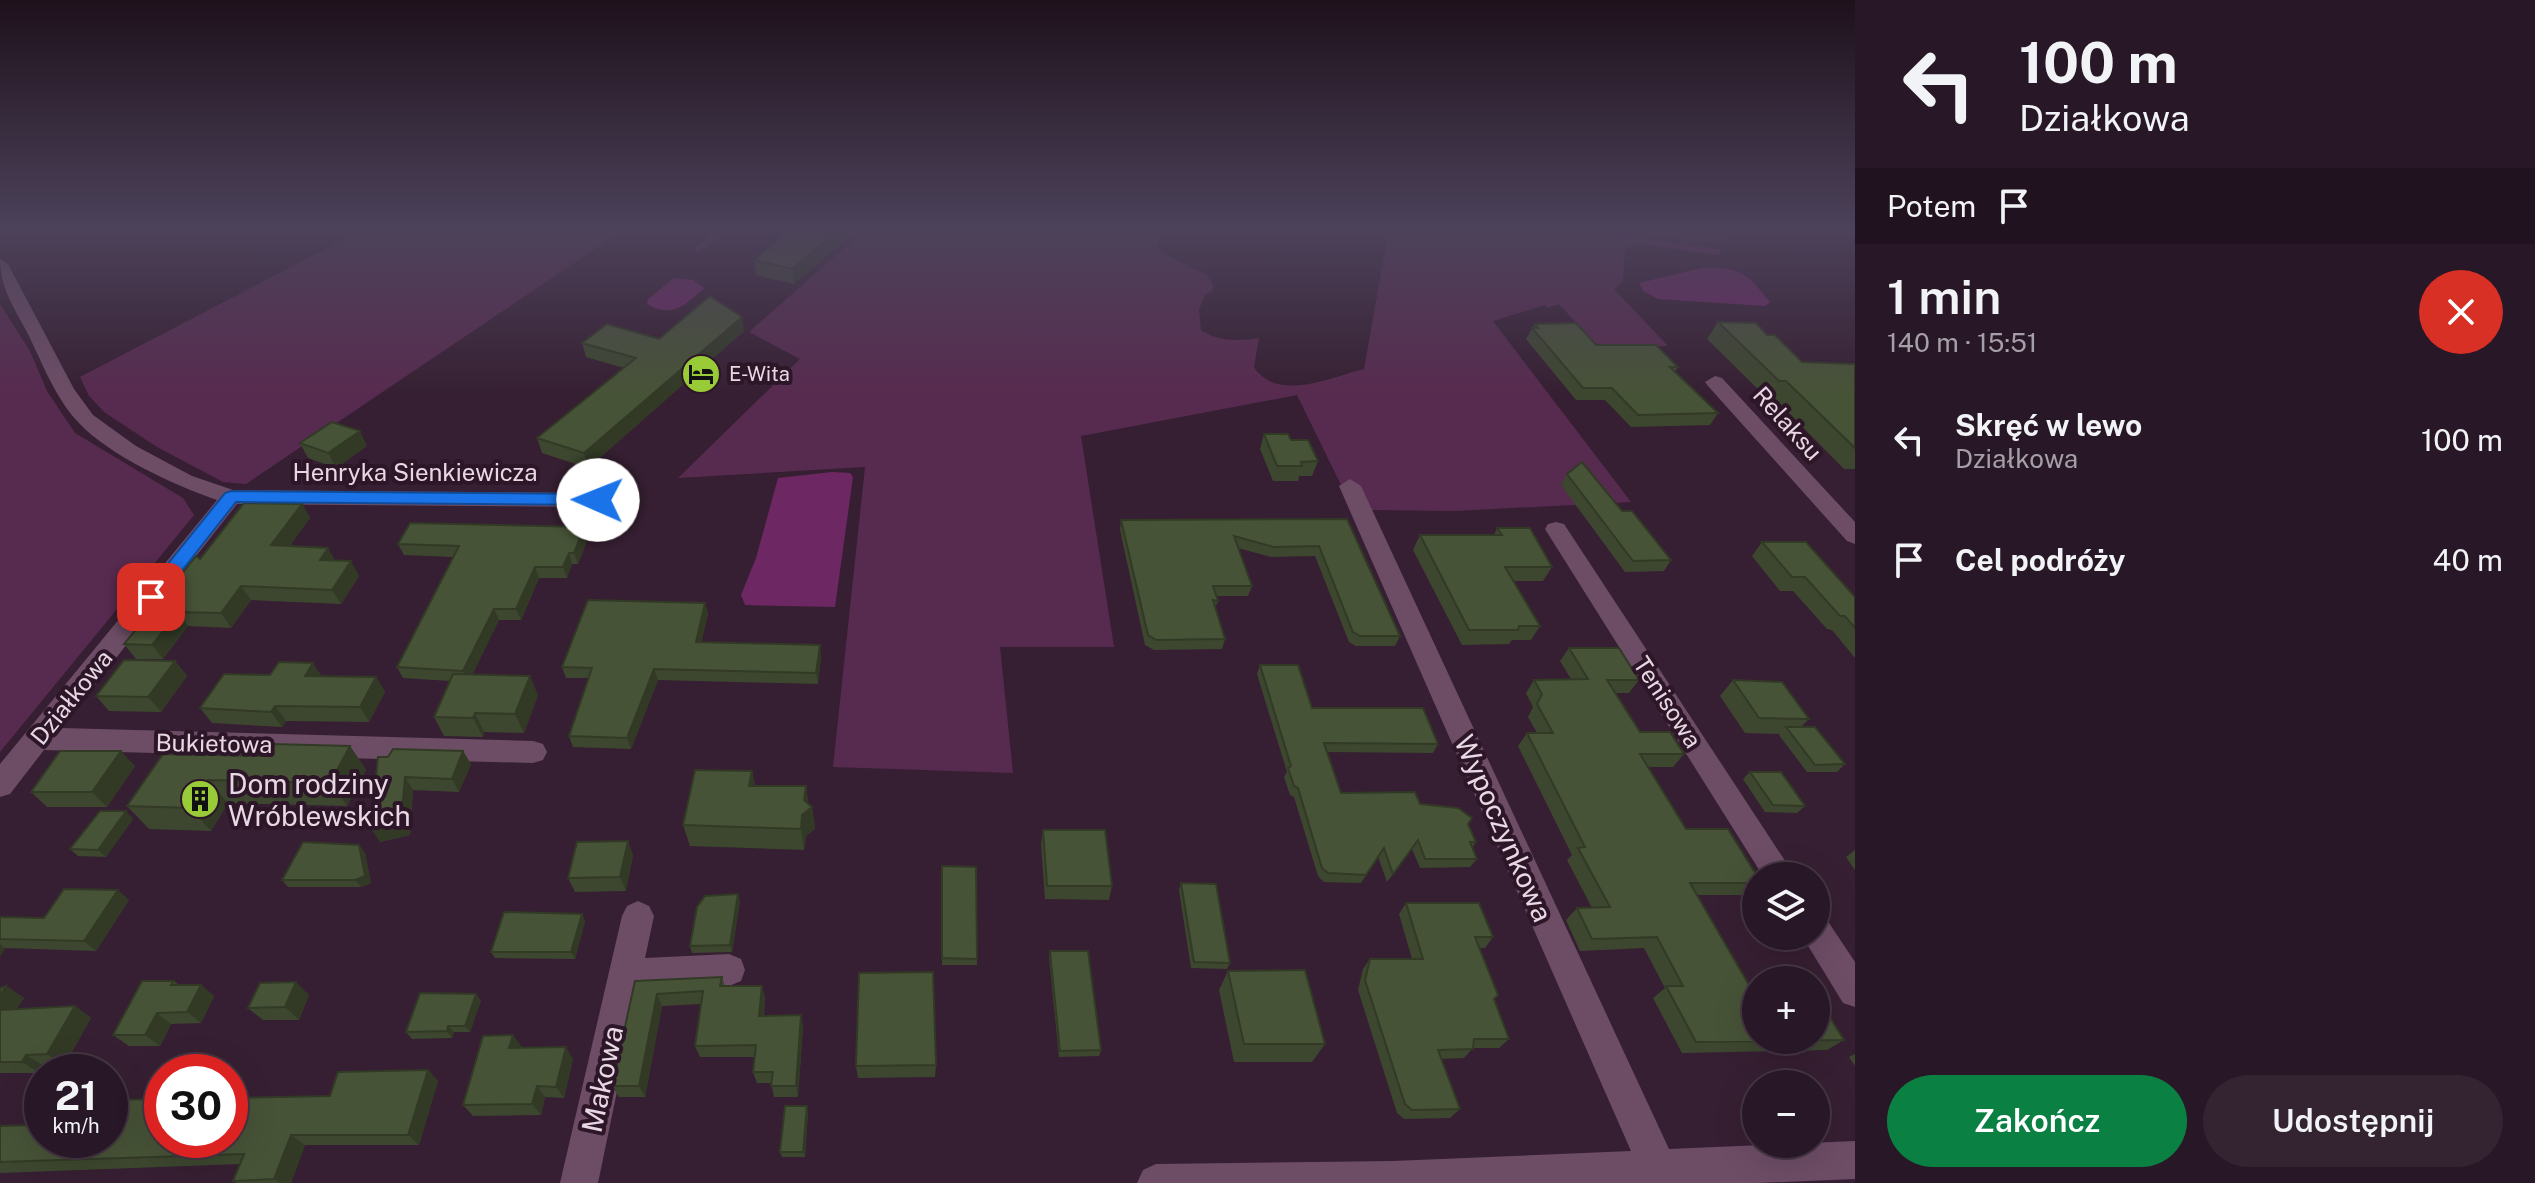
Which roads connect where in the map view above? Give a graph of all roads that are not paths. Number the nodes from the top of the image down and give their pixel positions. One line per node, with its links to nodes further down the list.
1 (10, 283): 4 (street, Henryka Sienkiewicza)
2 (1715, 382): 7 (street, Relaksu)
3 (1350, 486): 18 (street, Wypoczynkowa)
4 (231, 497): 5 (street, Henryka Sienkiewicza); 8 (street, Działkowa)
5 (598, 500)
6 (1556, 529): 11 (street, Tenisowa)
7 (1855, 536)
8 (38, 739): 9 (street, Bukietowa); 10 (street, Działkowa)
9 (533, 752)
10 (0, 785)
11 (1771, 862)
12 (638, 916): 15 (street, Makowa)
13 (1828, 950): 16 (street)
14 (729, 970): 15 (street)
15 (624, 975): 21 (street, Makowa)
16 (1855, 991)
17 (1855, 1160): 18 (street)
18 (1659, 1170): 19 (street)
19 (1592, 1177): 20 (street)
20 (1348, 1182): 22 (street)
21 (579, 1183)
22 (1156, 1183)

